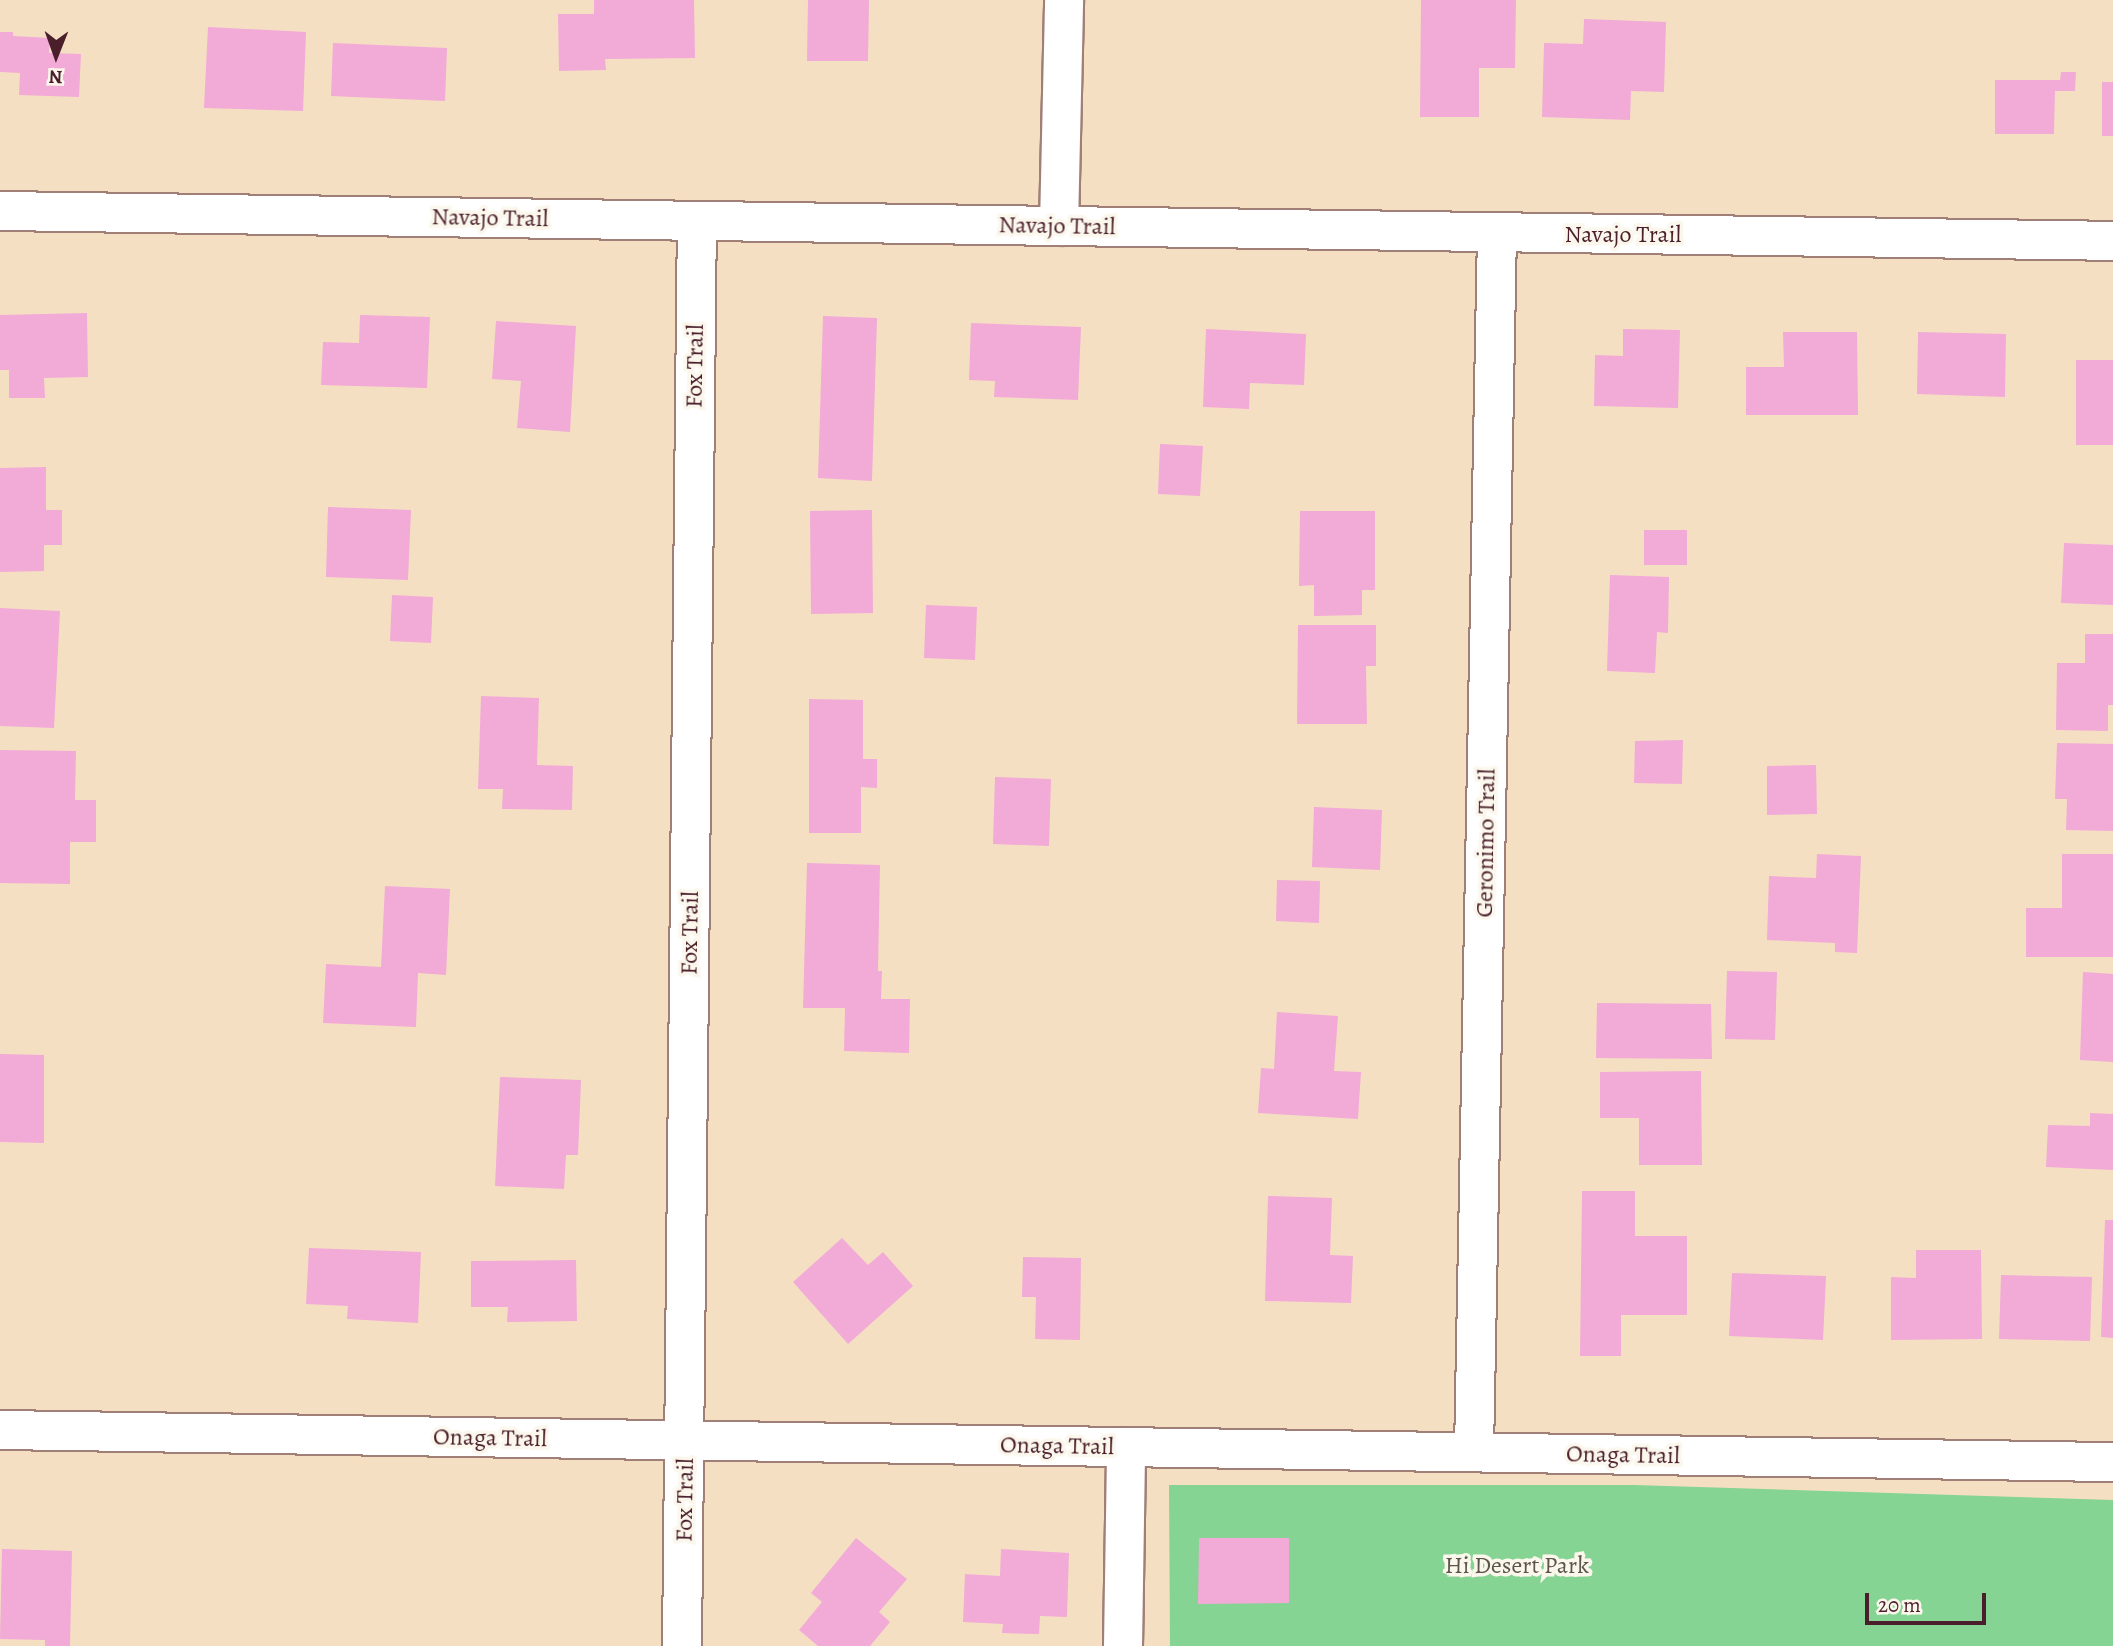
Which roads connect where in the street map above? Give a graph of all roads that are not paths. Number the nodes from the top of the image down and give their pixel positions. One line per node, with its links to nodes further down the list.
1 (1064, 0): 4 (street)
2 (0, 211): 3 (street, Navajo Trail)
3 (697, 221): 4 (street, Navajo Trail); 8 (street, Fox Trail)
4 (1059, 226): 5 (street, Navajo Trail)
5 (1497, 234): 6 (street, Navajo Trail); 10 (street, Geronimo Trail)
6 (2113, 241)
7 (0, 1430): 8 (street, Onaga Trail)
8 (685, 1441): 9 (street, Onaga Trail); 12 (street, Fox Trail)
9 (1126, 1447): 10 (street, Onaga Trail); 13 (street)
10 (1474, 1452): 11 (street, Onaga Trail)
11 (2113, 1462)
12 (682, 1646)
13 (1123, 1646)

